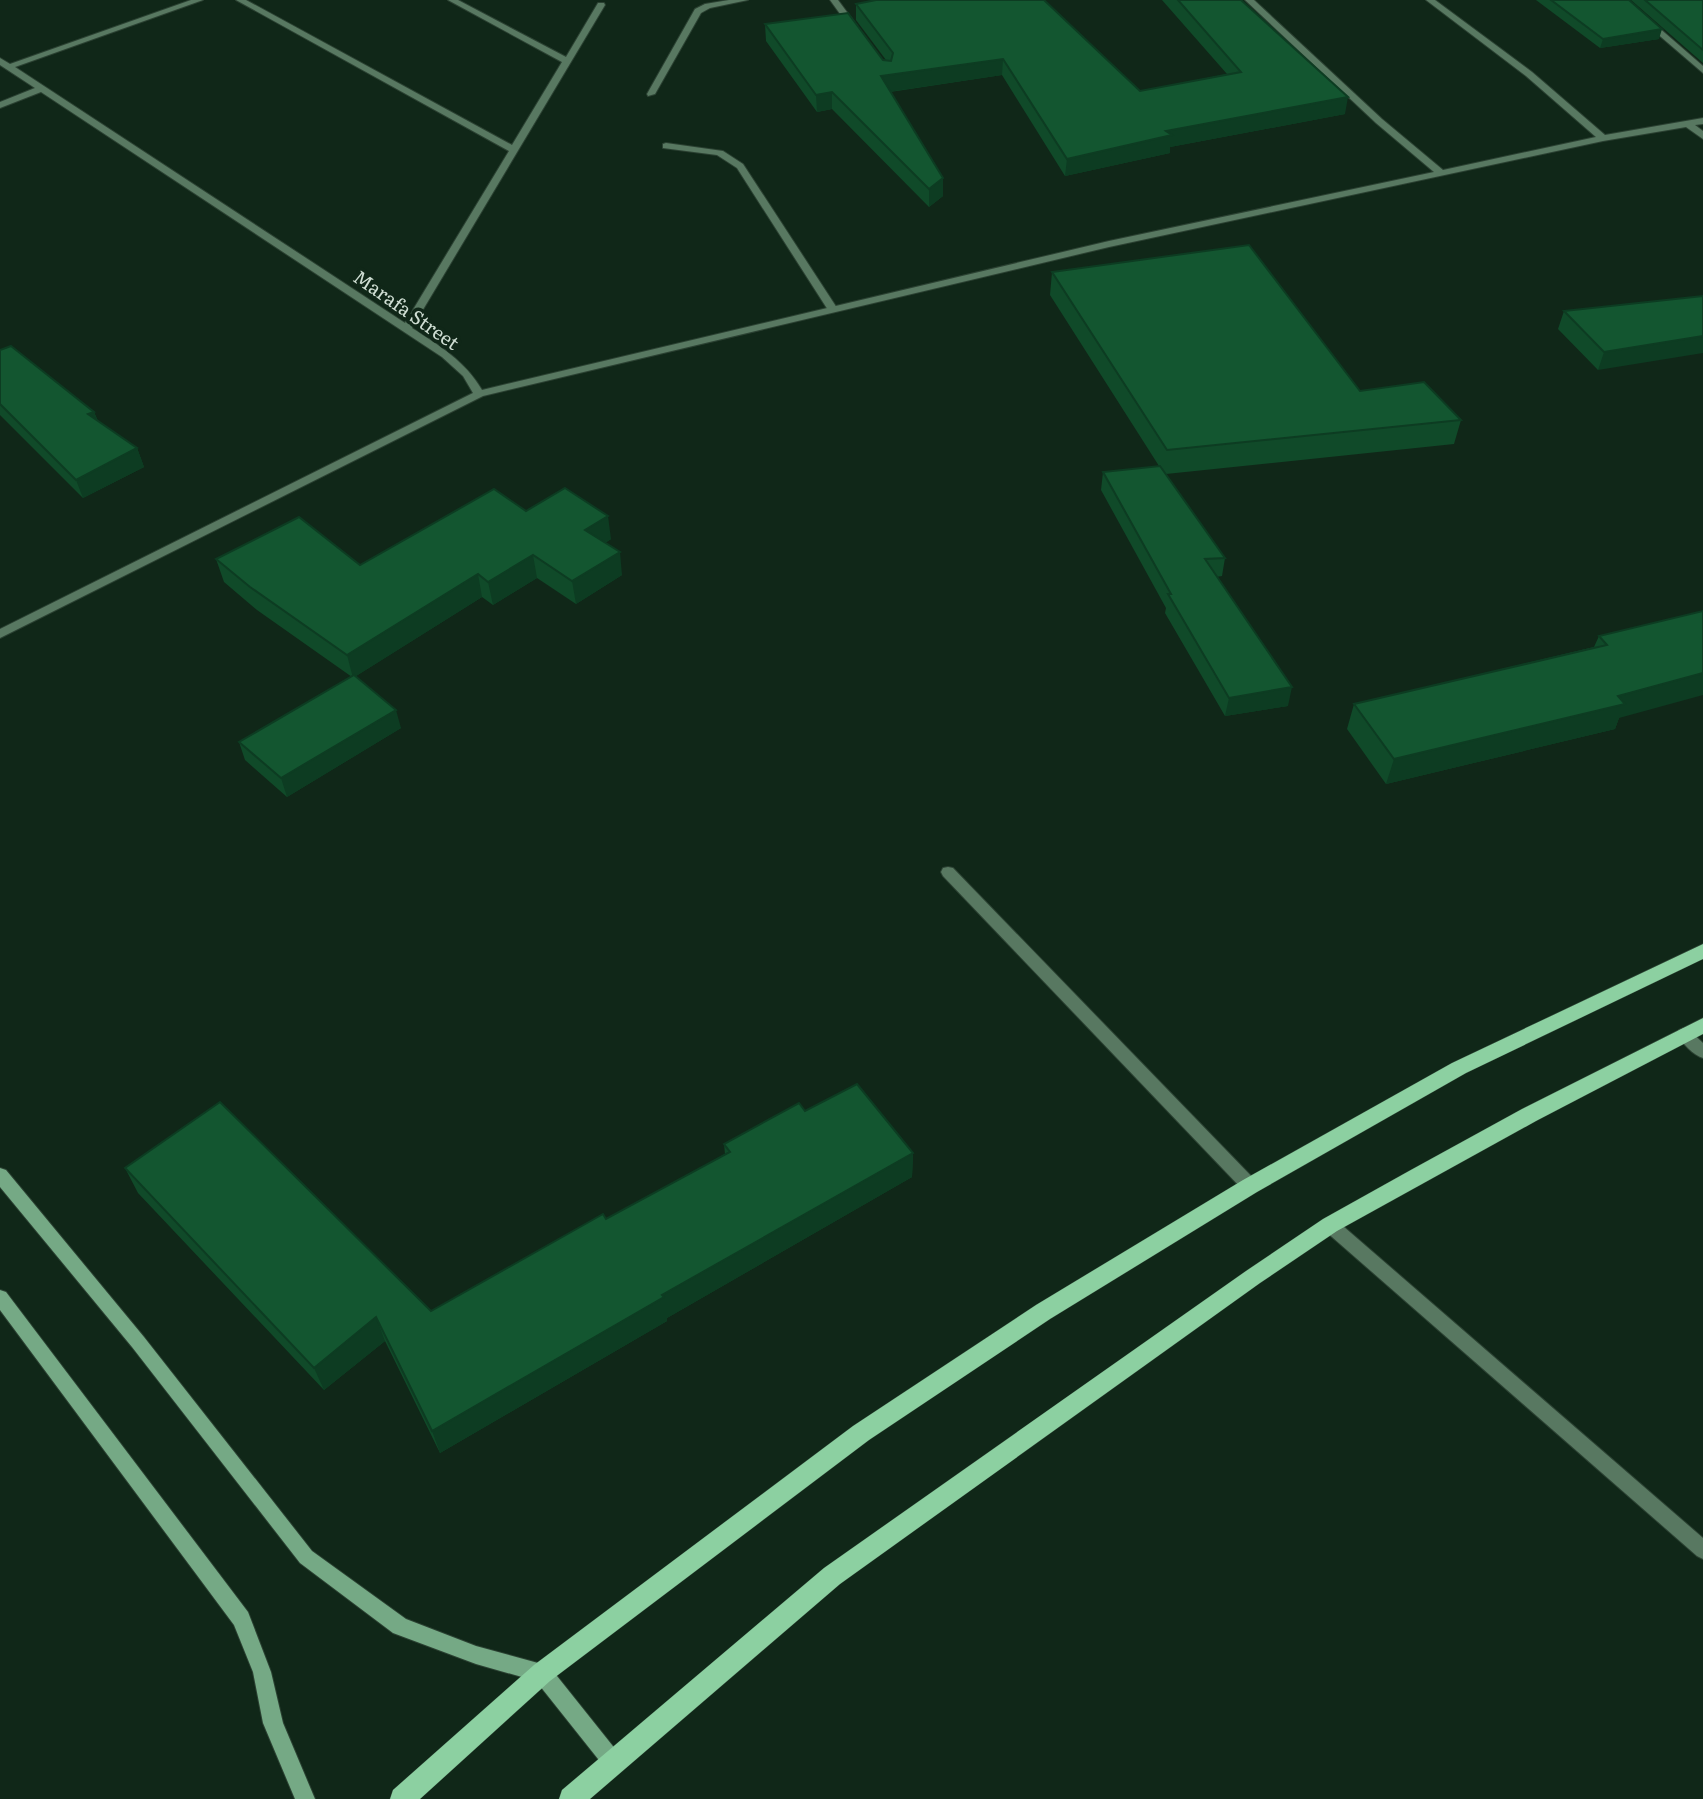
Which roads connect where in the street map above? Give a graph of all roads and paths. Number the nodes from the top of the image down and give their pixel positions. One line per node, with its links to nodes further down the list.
1 (199, 0): 13 (street)
2 (240, 0): 23 (street)
3 (452, 0): 12 (street)
4 (744, 0): 9 (street)
5 (834, 0): 11 (street)
6 (1249, 0): 24 (street)
7 (1430, 0): 21 (street)
8 (1622, 0): 14 (street)
9 (707, 3): 16 (street)
10 (601, 5): 12 (street)
11 (857, 31)
12 (567, 61): 23 (street)
13 (4, 64): 15 (street, Marafa Street)
14 (1703, 70)
15 (41, 89): 17 (street); 26 (street, Marafa Street)
16 (651, 94)
17 (0, 105)
18 (1703, 121): 19 (street)
19 (1687, 123): 20 (street); 21 (street)
20 (1703, 136)
21 (1604, 138): 24 (street)
22 (666, 146): 25 (street)
23 (513, 150): 26 (street)
24 (1441, 173): 25 (street)
25 (832, 308): 27 (street)
26 (407, 328): 27 (street, Marafa Street)
27 (479, 394): 28 (street)
28 (0, 634)
29 (948, 873): 34 (street)
30 (1703, 951): 34 (main road)
31 (1694, 1030): 32 (street); 35 (main road)
32 (1703, 1052)
33 (0, 1175): 38 (main road)
34 (1250, 1186): 38 (main road)
35 (1330, 1225): 37 (street); 39 (main road)
36 (0, 1297): 40 (main road)
37 (1703, 1550)
38 (542, 1673): 39 (main road); 41 (main road)
39 (613, 1762): 42 (main road)
40 (305, 1799)
41 (402, 1799)
42 (571, 1799)

